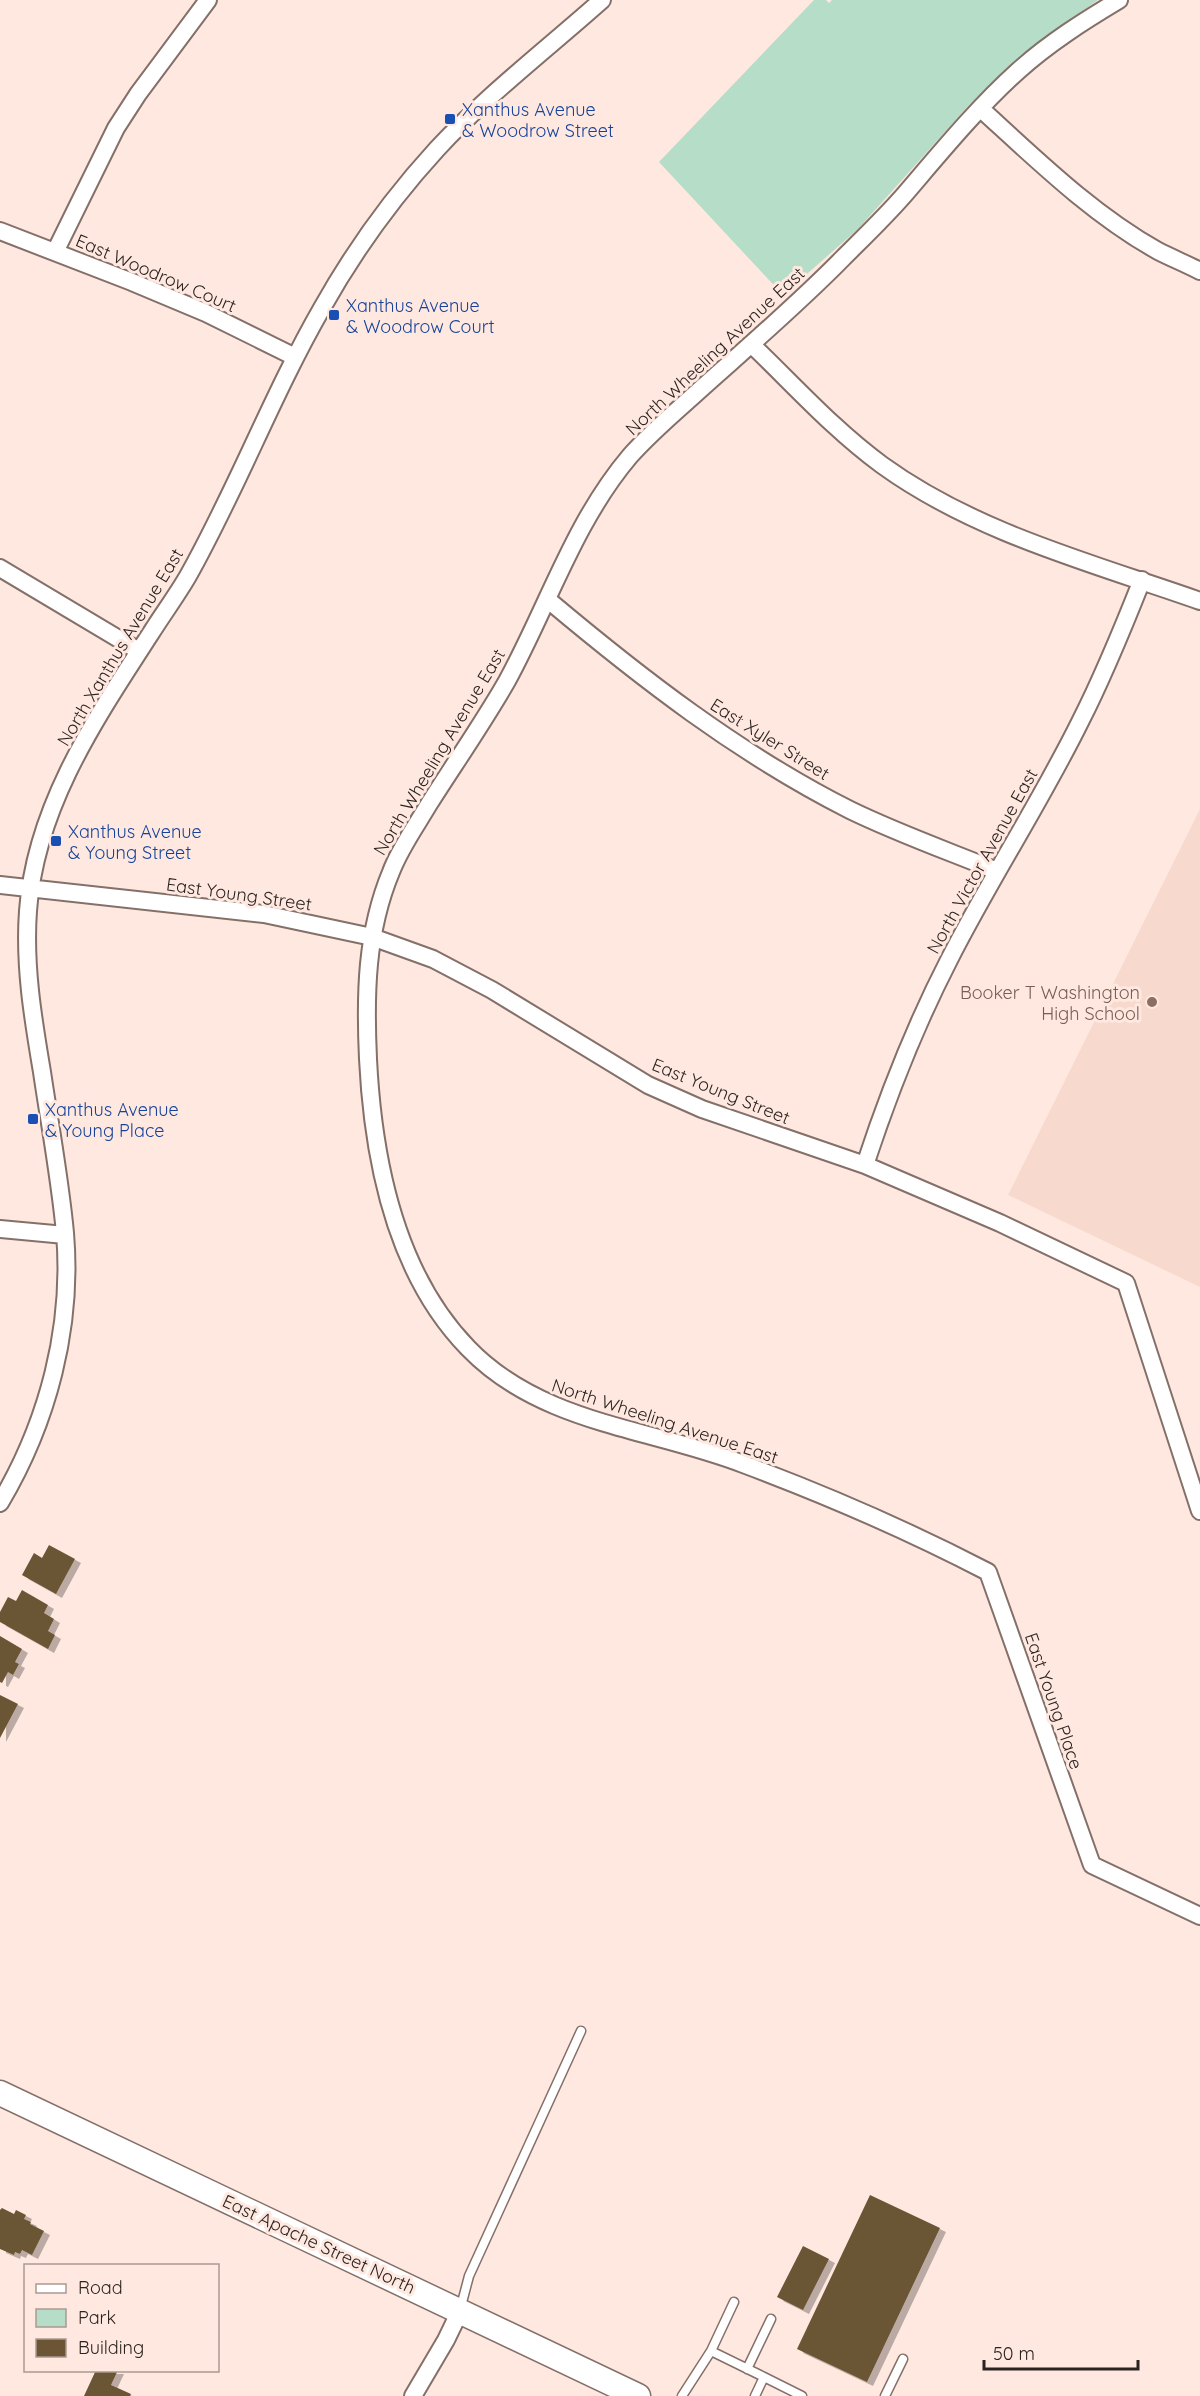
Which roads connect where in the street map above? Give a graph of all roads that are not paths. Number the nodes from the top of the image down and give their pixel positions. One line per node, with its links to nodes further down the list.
1 (206, 0): 6 (street)
2 (602, 0): 9 (street, North Xanthus Avenue East)
3 (1119, 0): 4 (street, North Wheeling Avenue East)
4 (981, 109): 7 (street); 8 (street, North Wheeling Avenue East)
5 (0, 231): 6 (street, East Woodrow Court)
6 (55, 252): 9 (street, East Woodrow Court)
7 (1200, 271)
8 (751, 344): 11 (street); 12 (street, North Wheeling Avenue East)
9 (296, 357): 14 (street, North Xanthus Avenue East)
10 (0, 568): 14 (street)
11 (1142, 580): 13 (street); 15 (street, North Victor Avenue East)
12 (547, 599): 15 (street, East Xyler Street); 18 (street, North Wheeling Avenue East)
13 (1200, 601)
14 (140, 651): 17 (street, North Xanthus Avenue East)
15 (997, 871): 19 (street, North Victor Avenue East)
16 (0, 885): 17 (street, East Young Street)
17 (30, 888): 18 (street, East Young Street); 21 (street, North Xanthus Avenue East)
18 (372, 937): 19 (street, East Young Street); 24 (street, North Wheeling Avenue East)
19 (865, 1165): 23 (street, East Young Street)
20 (0, 1229): 21 (street)
21 (65, 1234): 22 (street, North Xanthus Avenue East)
22 (0, 1503)
23 (1200, 1511)
24 (859, 1512): 25 (street, East Young Place)
25 (1200, 1916)
26 (581, 2031): 29 (lane)
27 (0, 2092): 29 (main road, East Apache Street North)
28 (734, 2302): 31 (lane)
29 (460, 2311): 35 (street); 36 (main road, East Apache Street North)
30 (771, 2319): 33 (lane)
31 (711, 2351): 33 (lane); 37 (lane)
32 (903, 2359): 40 (lane)
33 (747, 2369): 34 (lane)
34 (764, 2377): 38 (lane); 39 (lane)
35 (413, 2396)
36 (638, 2396)
37 (682, 2396)
38 (755, 2396)
39 (802, 2396)
40 (885, 2396)

